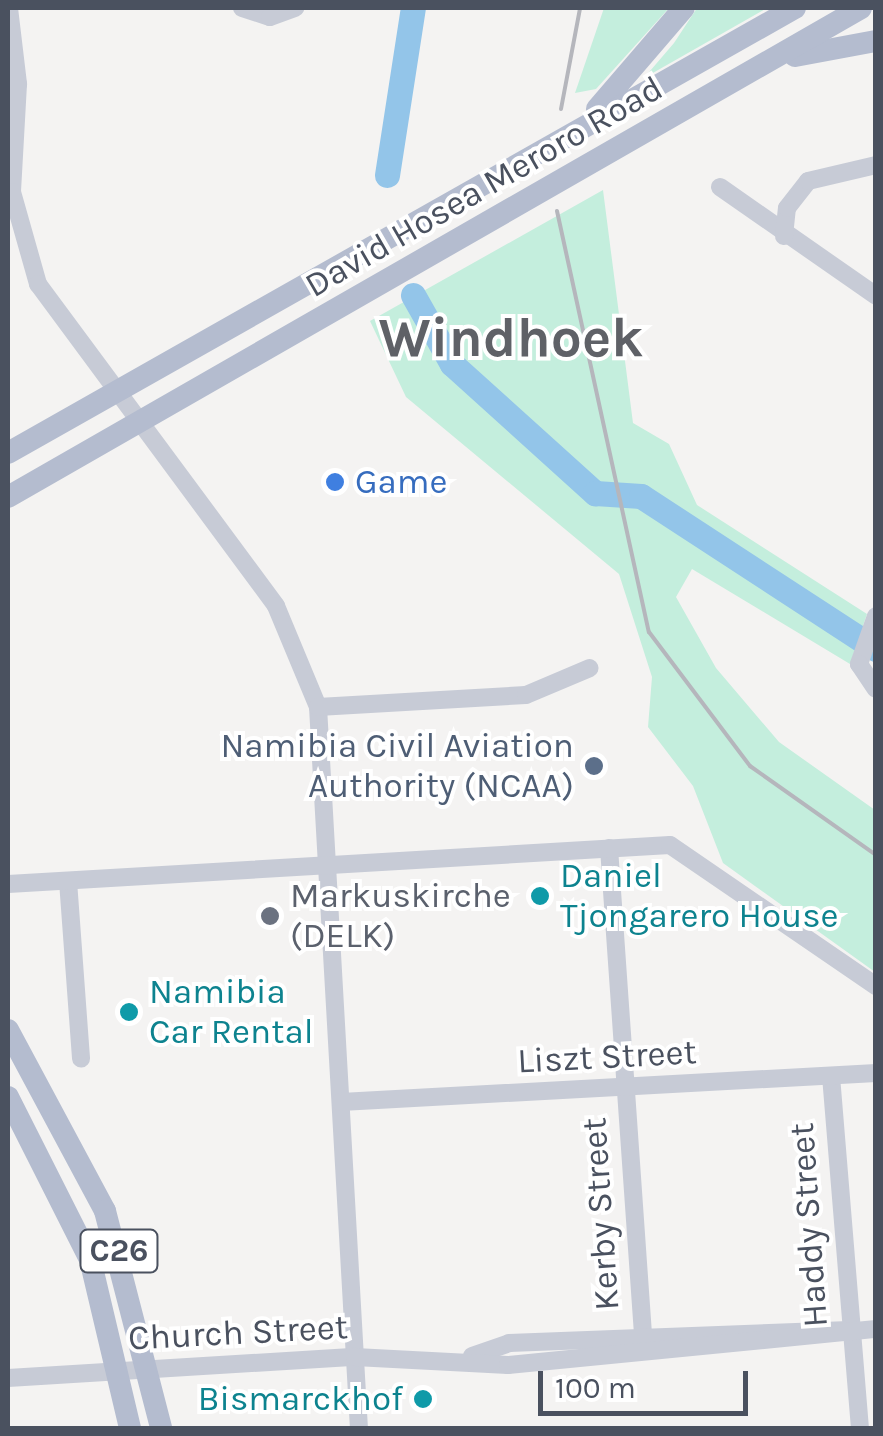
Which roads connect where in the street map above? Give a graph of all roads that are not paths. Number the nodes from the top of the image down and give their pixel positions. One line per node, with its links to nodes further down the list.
1 (8, 8): 14 (street)
2 (242, 8): 6 (street)
3 (684, 8): 9 (main road)
4 (794, 8): 9 (main road, David Hosea Meroro Road)
5 (861, 8): 8 (main road, David Hosea Meroro Road)
6 (292, 10)
7 (876, 41): 8 (main road)
8 (776, 60): 15 (main road, David Hosea Meroro Road)
9 (530, 159): 14 (main road, David Hosea Meroro Road)
10 (876, 165): 12 (street)
11 (720, 187): 12 (street)
12 (784, 236): 13 (street)
13 (876, 296)
14 (118, 390): 15 (street); 16 (main road, David Hosea Meroro Road)
15 (139, 423): 17 (main road, David Hosea Meroro Road); 21 (street)
16 (8, 453)
17 (8, 497)
18 (874, 618): 20 (street)
19 (590, 668): 21 (street)
20 (870, 685)
21 (318, 707): 23 (street)
22 (608, 848): 23 (street); 26 (street); 31 (street, Kerby Street)
23 (324, 863): 24 (street); 33 (street)
24 (68, 880): 25 (street); 28 (street)
25 (8, 884)
26 (876, 986)
27 (8, 1030): 39 (main road, C26)
28 (81, 1060)
29 (876, 1073): 30 (street, Liszt Street)
30 (831, 1076): 31 (street, Liszt Street); 35 (street, Haddy Street)
31 (624, 1089): 33 (street, Liszt Street); 36 (street, Kerby Street)
32 (8, 1096): 40 (main road, C26)
33 (341, 1102): 37 (street)
34 (876, 1329): 35 (street, Church Street)
35 (849, 1331): 36 (street, Church Street); 38 (street, Church Street); 45 (street, Haddy Street)
36 (643, 1334): 38 (street, Church Street)
37 (355, 1356): 38 (street, Church Street); 39 (street, Church Street); 44 (street)
38 (472, 1356)
39 (153, 1369): 40 (street, Church Street); 43 (main road, C26)
40 (121, 1372): 41 (street, Church Street); 42 (main road, C26)
41 (8, 1378)
42 (130, 1428)
43 (161, 1428)
44 (359, 1428)
45 (860, 1428)

